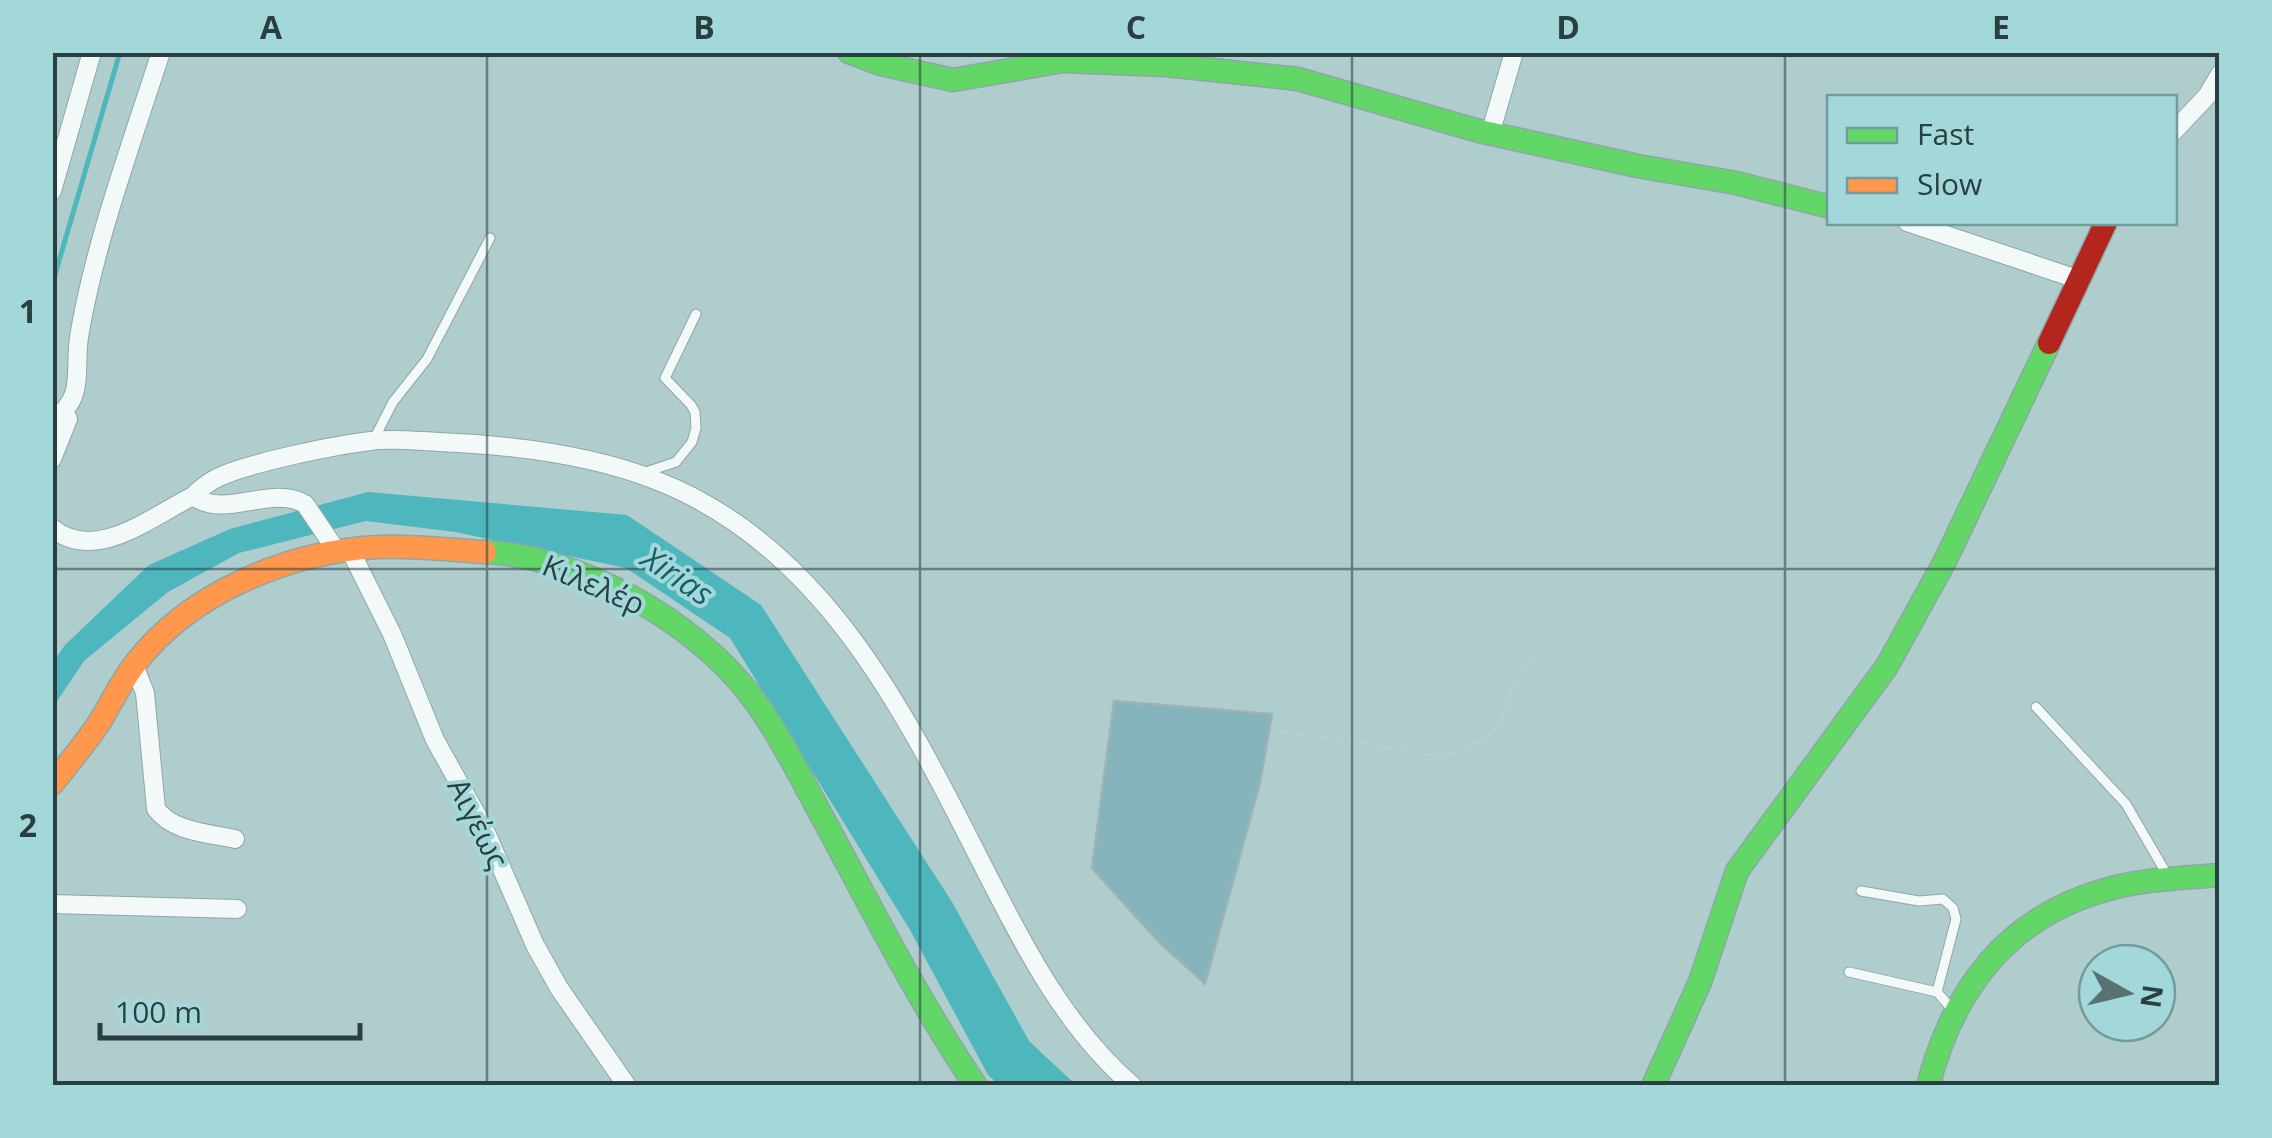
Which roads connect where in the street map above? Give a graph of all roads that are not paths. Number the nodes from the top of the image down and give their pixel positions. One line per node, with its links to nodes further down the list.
1 (92, 52): 9 (street)
2 (160, 52): 16 (street)
3 (849, 52): 5 (street)
4 (1514, 52): 8 (street)
5 (1132, 58): 8 (street)
6 (2220, 74): 7 (street)
7 (2177, 127)
8 (1491, 132): 10 (street)
9 (52, 191)
10 (1827, 205)
11 (1916, 225): 14 (street)
12 (2105, 225): 14 (street)
13 (490, 238): 17 (lane)
14 (2080, 280): 37 (street)
15 (696, 314): 19 (lane)
16 (58, 416): 18 (street)
17 (375, 435): 19 (street); 20 (street)
18 (52, 459)
19 (640, 474): 36 (street)
20 (193, 496): 21 (street); 22 (street, Αιγέως)
21 (52, 528)
22 (344, 551): 23 (street, Κιλελέρ); 34 (street, Αιγέως); 35 (street, Κιλελέρ)
23 (134, 666): 25 (street, Κιλελέρ); 26 (street)
24 (2036, 707): 28 (lane)
25 (52, 784)
26 (235, 839)
27 (2220, 875): 28 (street)
28 (2171, 880): 33 (street)
29 (1861, 891): 33 (lane)
30 (52, 904): 31 (street)
31 (237, 908)
32 (1850, 972): 33 (lane)
33 (1945, 1001): 38 (street)
34 (627, 1086)
35 (976, 1086)
36 (1134, 1086)
37 (1654, 1086)
38 (1928, 1086)

